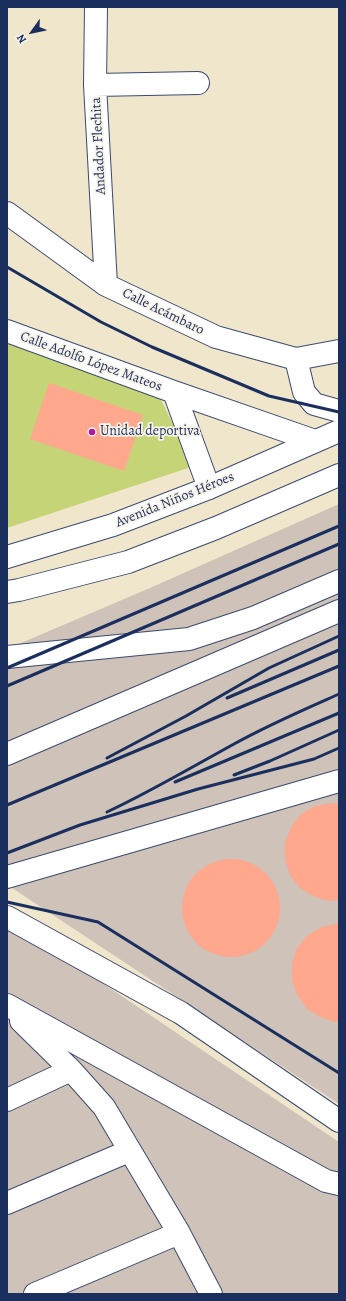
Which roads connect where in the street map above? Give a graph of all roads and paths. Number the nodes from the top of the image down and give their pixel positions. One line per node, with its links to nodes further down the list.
1 (96, 7): 3 (street, Andador Flechita)
2 (198, 83): 3 (street)
3 (95, 85): 5 (street, Andador Flechita)
4 (7, 213): 5 (street, Calle Acámbaro)
5 (106, 285): 8 (street, Calle Acámbaro)
6 (7, 331): 9 (street, Calle Adolfo López Mateos)
7 (339, 351): 8 (street, Calle Acámbaro)
8 (296, 359): 10 (street)
9 (174, 392): 12 (street, Calle Adolfo López Mateos); 14 (street, Calle Adolfo López Mateos)
10 (339, 411)
11 (339, 431): 12 (street, Avenida Niños Héroes)
12 (315, 441): 14 (street, Avenida Niños Héroes)
13 (339, 475): 17 (street)
14 (209, 488): 15 (street, Avenida Niños Héroes)
15 (7, 557)
16 (339, 581): 19 (street)
17 (7, 592)
18 (339, 610): 20 (street)
19 (7, 657)
20 (7, 754)
21 (339, 781): 22 (street)
22 (7, 877)
23 (7, 917): 27 (street)
24 (7, 1006): 25 (street); 29 (street)
25 (71, 1070): 26 (street); 28 (street)
26 (7, 1100)
27 (339, 1121)
28 (130, 1151): 30 (street); 31 (street)
29 (339, 1184)
30 (7, 1204)
31 (178, 1233): 32 (street); 33 (street)
32 (35, 1294)
33 (211, 1294)

